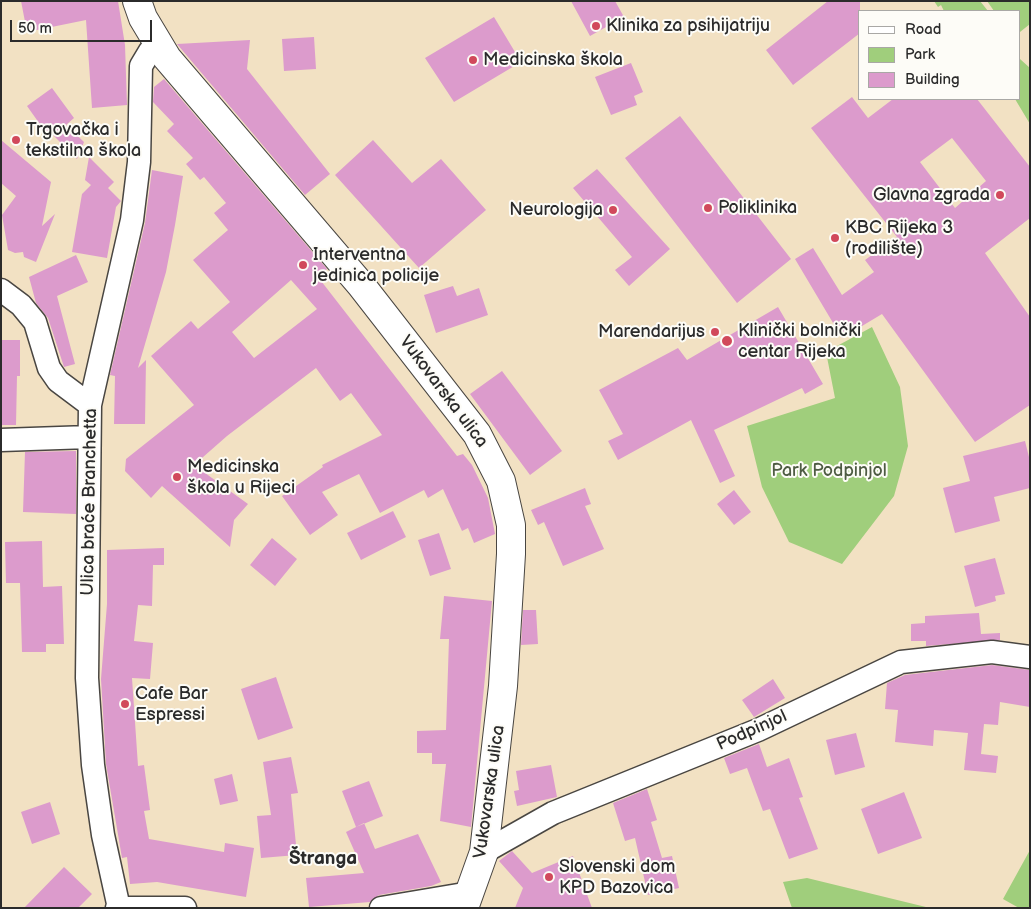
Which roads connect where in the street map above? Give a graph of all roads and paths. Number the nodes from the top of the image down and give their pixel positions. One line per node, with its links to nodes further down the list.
1 (138, 1): 2 (main road, Vukovarska ulica)
2 (158, 45): 4 (street, Ulica braće Branchetta); 8 (main road, Vukovarska ulica)
3 (1, 290): 4 (street)
4 (90, 405): 5 (street, Ulica braće Branchetta)
5 (89, 437): 6 (street); 10 (street, Ulica braće Branchetta)
6 (1, 440)
7 (1030, 657): 8 (street, Podpinjol)
8 (484, 852): 9 (main road, Vukovarska ulica)
9 (467, 901): 12 (street)
10 (119, 907): 11 (street)
11 (185, 908)
12 (381, 908)

